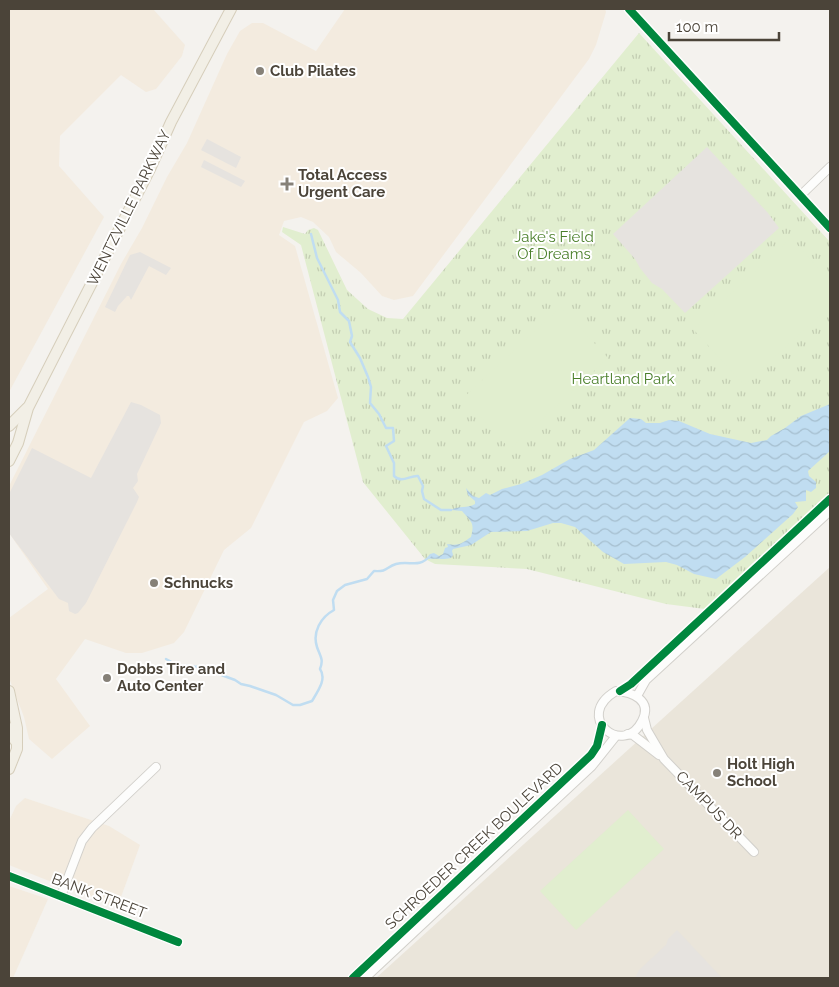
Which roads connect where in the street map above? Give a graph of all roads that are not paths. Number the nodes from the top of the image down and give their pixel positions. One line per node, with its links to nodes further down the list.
1 (231, 9): 6 (main road, WENTZVILLE PARKWAY)
2 (629, 9): 4 (street)
3 (830, 168): 4 (street)
4 (800, 195): 5 (street)
5 (830, 228)
6 (28, 408): 7 (main road, WENTZVILLE PARKWAY); 8 (main road, WENTZVILLE PARKWAY)
7 (9, 426)
8 (9, 461)
9 (830, 499): 11 (street)
10 (830, 511): 13 (street)
11 (620, 691): 13 (street); 15 (street)
12 (9, 692): 19 (main road)
13 (637, 696): 14 (street)
14 (644, 718): 17 (street); 20 (street, CAMPUS DR)
15 (602, 725): 18 (street); 27 (street, SCHROEDER CREEK BOULEVARD)
16 (9, 728): 19 (main road)
17 (628, 734): 18 (street); 20 (street, CAMPUS DR)
18 (616, 736): 28 (street, SCHROEDER CREEK BOULEVARD)
19 (17, 743): 22 (main road)
20 (664, 758): 23 (street, CAMPUS DR)
21 (156, 767): 25 (street)
22 (9, 769)
23 (754, 852)
24 (9, 876): 25 (street, BANK STREET)
25 (61, 896): 26 (street, BANK STREET)
26 (178, 942)
27 (353, 978)
28 (365, 978)

